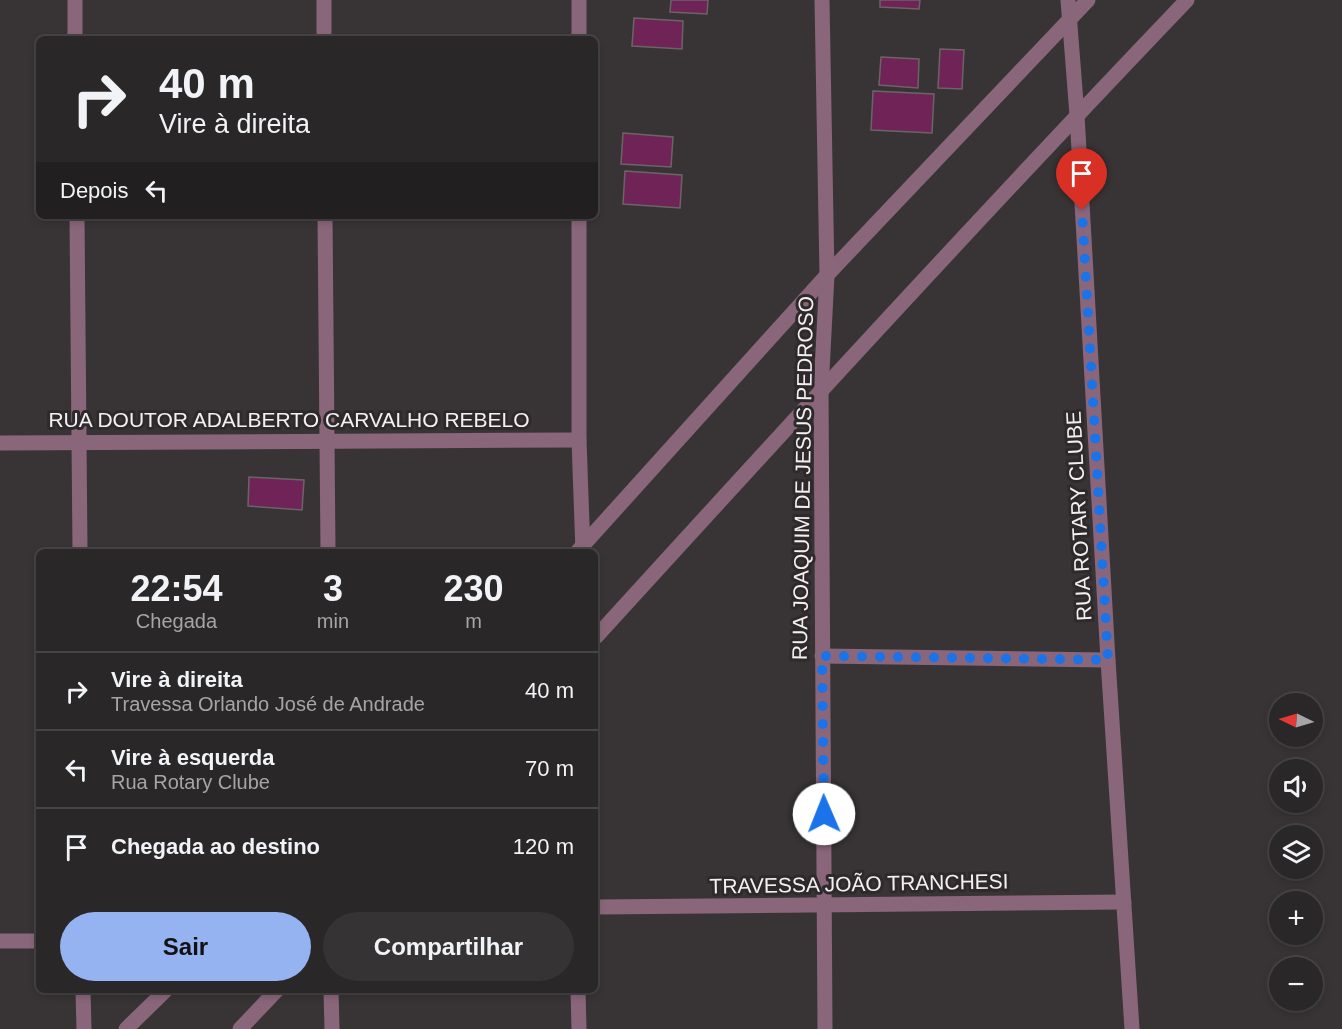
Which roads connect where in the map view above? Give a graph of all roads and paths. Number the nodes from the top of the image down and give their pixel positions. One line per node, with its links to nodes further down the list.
1 (75, 0): 9 (street)
2 (324, 0): 10 (street)
3 (579, 0): 11 (street)
4 (822, 0): 16 (street, RUA JOAQUIM DE JESUS PEDROSO)
5 (1068, 0): 8 (street, RUA ROTARY CLUBE)
6 (1088, 0): 8 (street)
7 (1187, 0): 12 (street)
8 (1069, 20): 12 (street, RUA ROTARY CLUBE); 16 (street)
9 (75, 36)
10 (324, 36)
11 (579, 36)
12 (1077, 115): 17 (street); 28 (street, RUA ROTARY CLUBE)
13 (77, 219): 21 (street)
14 (325, 219): 19 (street)
15 (579, 219): 18 (street)
16 (827, 275): 17 (street, RUA JOAQUIM DE JESUS PEDROSO); 25 (street)
17 (821, 390): 26 (street); 27 (street, RUA JOAQUIM DE JESUS PEDROSO)
18 (579, 440): 19 (street, RUA DOUTOR ADALBERTO CARVALHO REBELO); 24 (street)
19 (327, 441): 21 (street, RUA DOUTOR ADALBERTO CARVALHO REBELO); 23 (street)
20 (0, 443): 21 (street, RUA DOUTOR ADALBERTO CARVALHO REBELO)
21 (79, 443): 22 (street)
22 (80, 549)
23 (328, 549)
24 (582, 549)
25 (583, 549)
26 (598, 635)
27 (822, 656): 28 (street); 30 (street, RUA JOAQUIM DE JESUS PEDROSO)
28 (1108, 660): 29 (street, RUA ROTARY CLUBE)
29 (1124, 902): 30 (street, TRAVESSA JOÃO TRANCHESI); 45 (street, RUA ROTARY CLUBE)
30 (824, 905): 31 (street, TRAVESSA JOÃO TRANCHESI); 44 (street, RUA JOAQUIM DE JESUS PEDROSO)
31 (598, 907)
32 (0, 941): 33 (street)
33 (36, 941)
34 (83, 993): 39 (street)
35 (163, 993): 40 (street)
36 (274, 993): 41 (street)
37 (331, 993): 42 (street)
38 (579, 993): 43 (street)
39 (84, 1029)
40 (126, 1029)
41 (240, 1029)
42 (332, 1029)
43 (579, 1029)
44 (825, 1029)
45 (1132, 1029)

